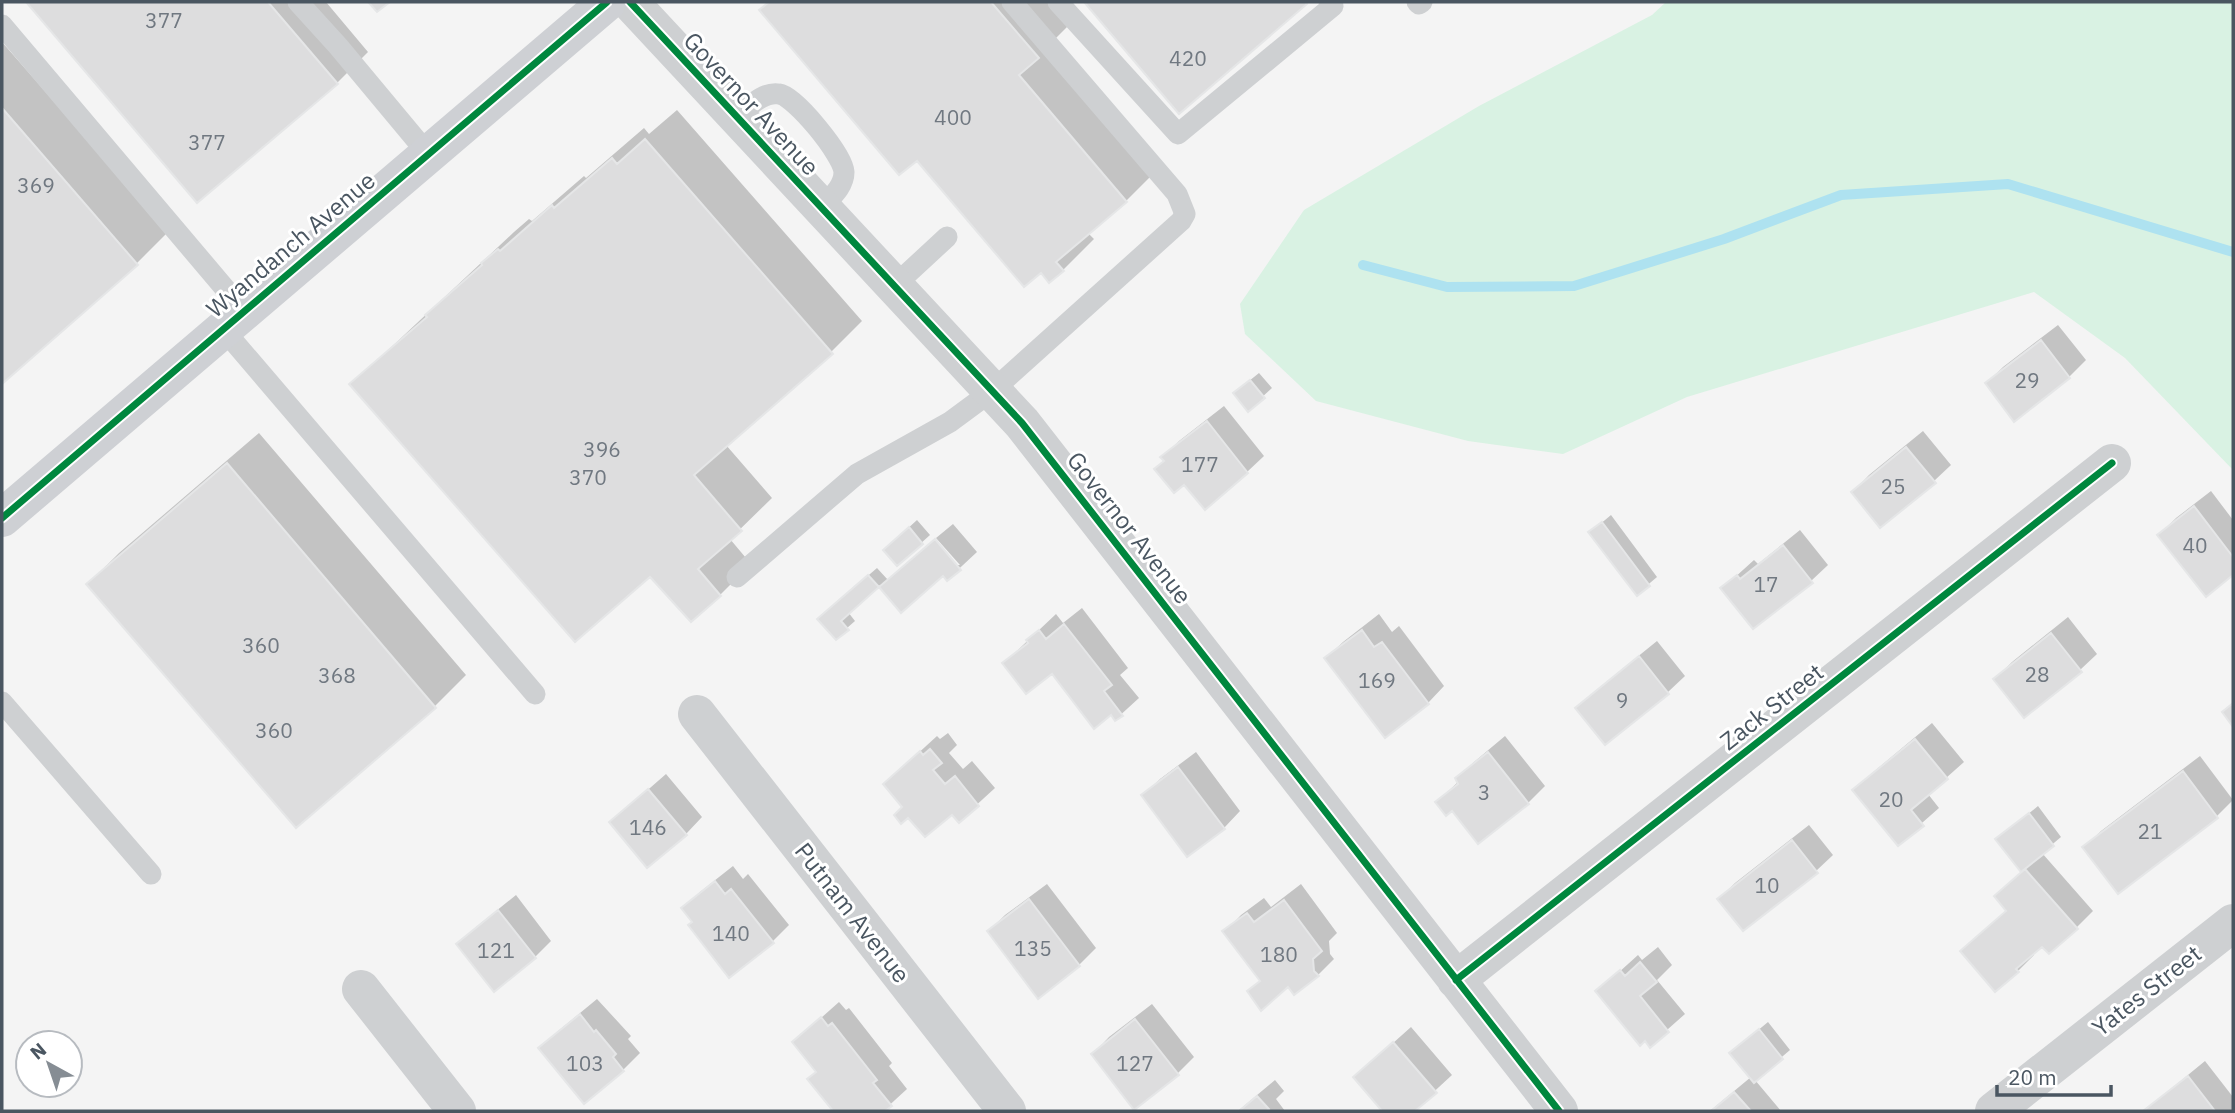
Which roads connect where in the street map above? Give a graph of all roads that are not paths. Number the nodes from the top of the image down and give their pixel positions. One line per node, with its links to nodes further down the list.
1 (298, 2): 11 (lane)
2 (607, 2): 11 (street, Wyandanch Avenue)
3 (630, 2): 10 (street, Governor Avenue)
4 (1012, 2): 16 (lane)
5 (1058, 2): 6 (lane)
6 (1329, 2)
7 (1417, 2): 8 (lane)
8 (1422, 2)
9 (2, 25): 15 (lane)
10 (736, 117): 12 (street, Governor Avenue); 12 (lane)
11 (428, 154): 15 (street, Wyandanch Avenue)
12 (821, 208): 14 (street, Governor Avenue)
13 (947, 237): 14 (lane)
14 (894, 286): 16 (street, Governor Avenue)
15 (233, 320): 18 (street, Wyandanch Avenue); 20 (lane)
16 (992, 391): 19 (lane); 25 (street, Governor Avenue)
17 (2112, 463): 25 (street, Zack Street)
18 (3, 515)
19 (737, 577)
20 (535, 694)
21 (2, 702): 23 (lane)
22 (696, 715): 28 (street, Putnam Avenue)
23 (151, 874)
24 (2233, 923): 30 (street, Yates Street)
25 (1456, 980): 29 (street, Governor Avenue)
26 (360, 989): 27 (street)
27 (457, 1111)
28 (1007, 1111)
29 (1559, 1111)
30 (1994, 1111)

